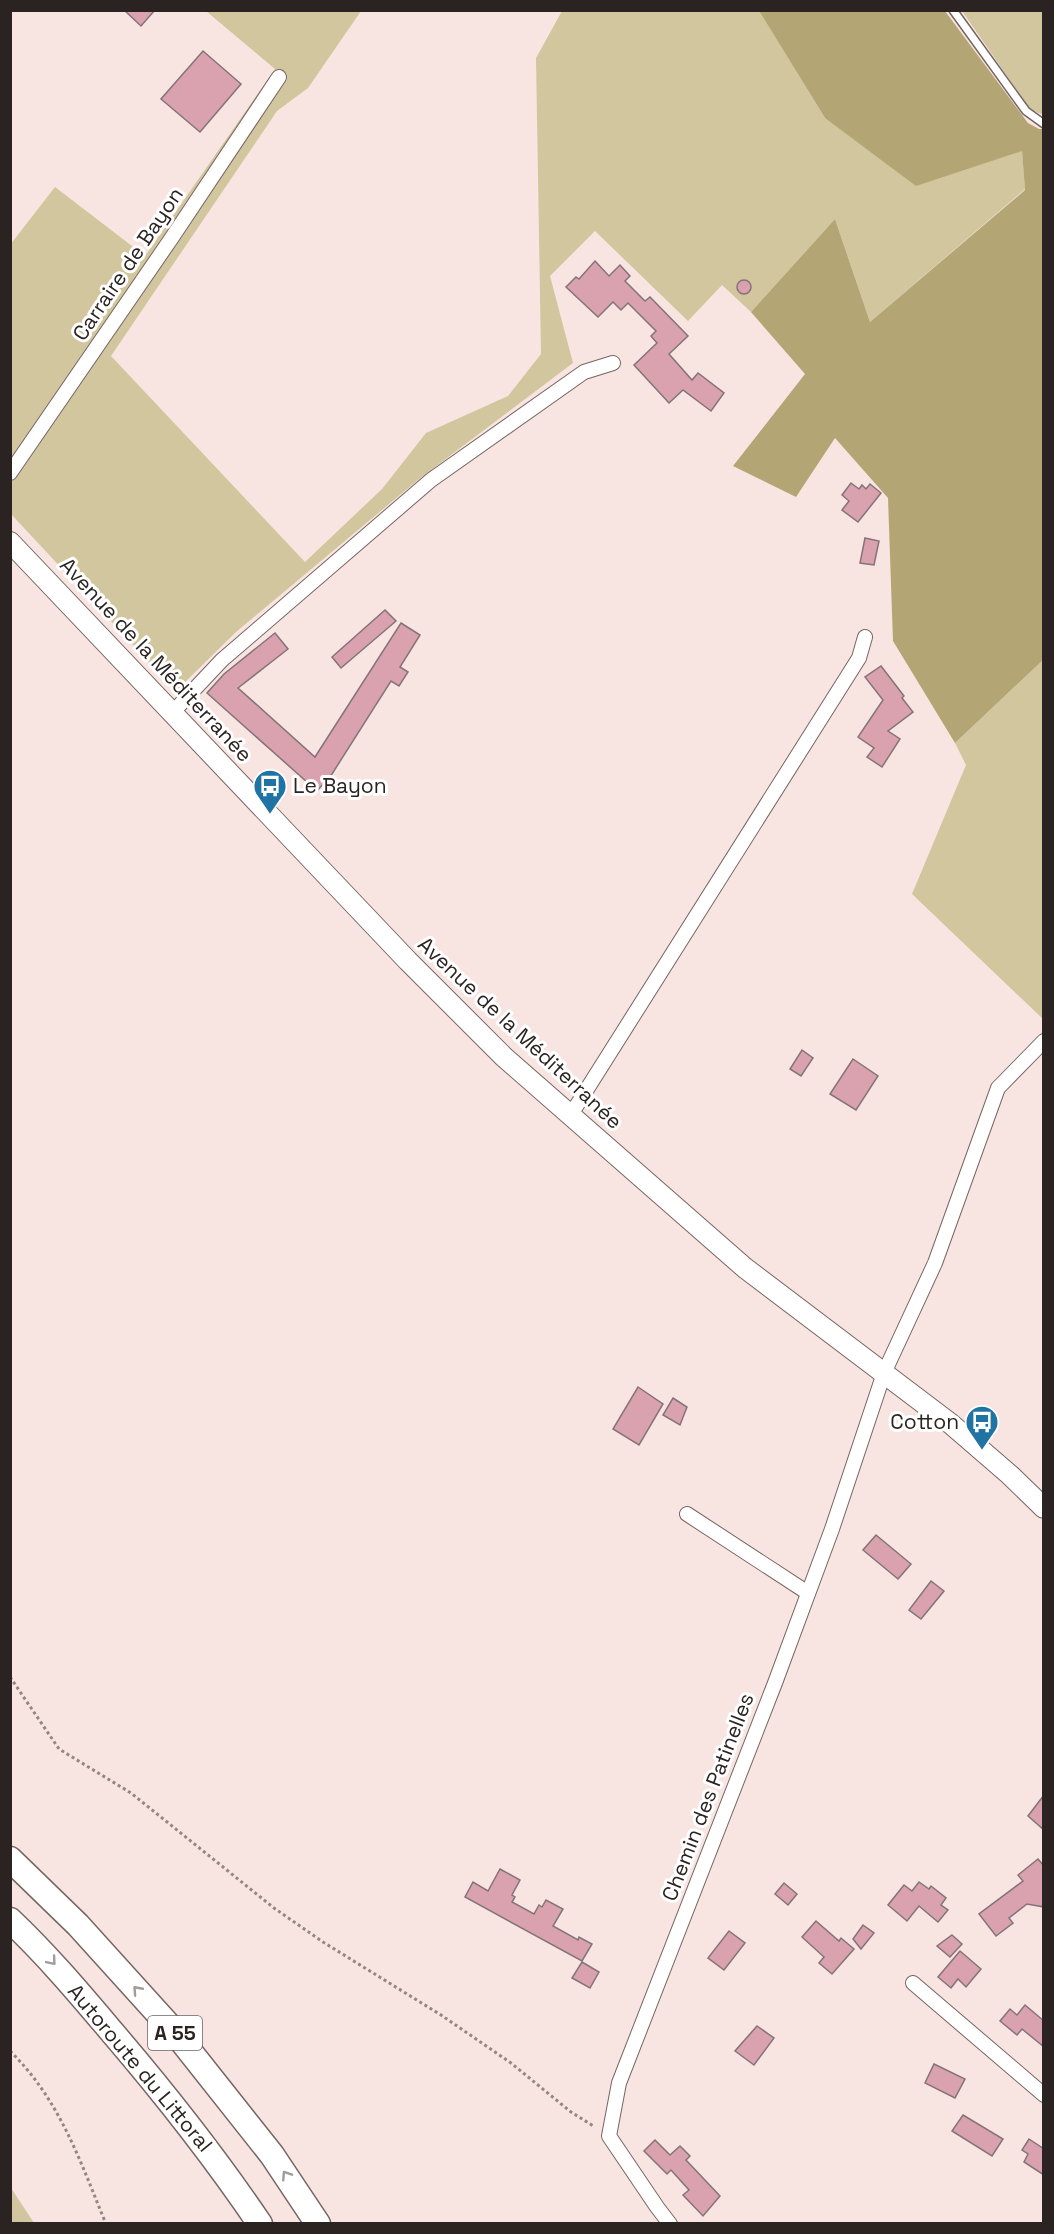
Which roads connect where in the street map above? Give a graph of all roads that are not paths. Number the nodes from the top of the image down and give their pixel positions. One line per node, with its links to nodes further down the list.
1 (953, 10): 3 (lane)
2 (279, 77): 5 (street, Carraire de Bayon)
3 (1044, 124)
4 (613, 363): 8 (street)
5 (10, 472)
6 (10, 542): 8 (main road, Avenue de la Méditerranée)
7 (865, 637): 10 (street)
8 (173, 712): 10 (main road, Avenue de la Méditerranée)
9 (1044, 1041): 11 (street, Chemin des Patinelles)
10 (570, 1116): 11 (main road, Avenue de la Méditerranée)
11 (884, 1373): 12 (main road, Avenue de la Méditerranée); 14 (street, Chemin des Patinelles)
12 (1044, 1508)
13 (687, 1514): 14 (street)
14 (808, 1593): 21 (street, Chemin des Patinelles)
15 (10, 1859): 20 (highway, A 55, one-way to 15)
16 (10, 1920): 19 (highway, Autoroute du Littoral / A 55, one-way to 19)
17 (913, 1983): 18 (street)
18 (1044, 2095)
19 (260, 2223)
20 (318, 2223)
21 (670, 2223)

